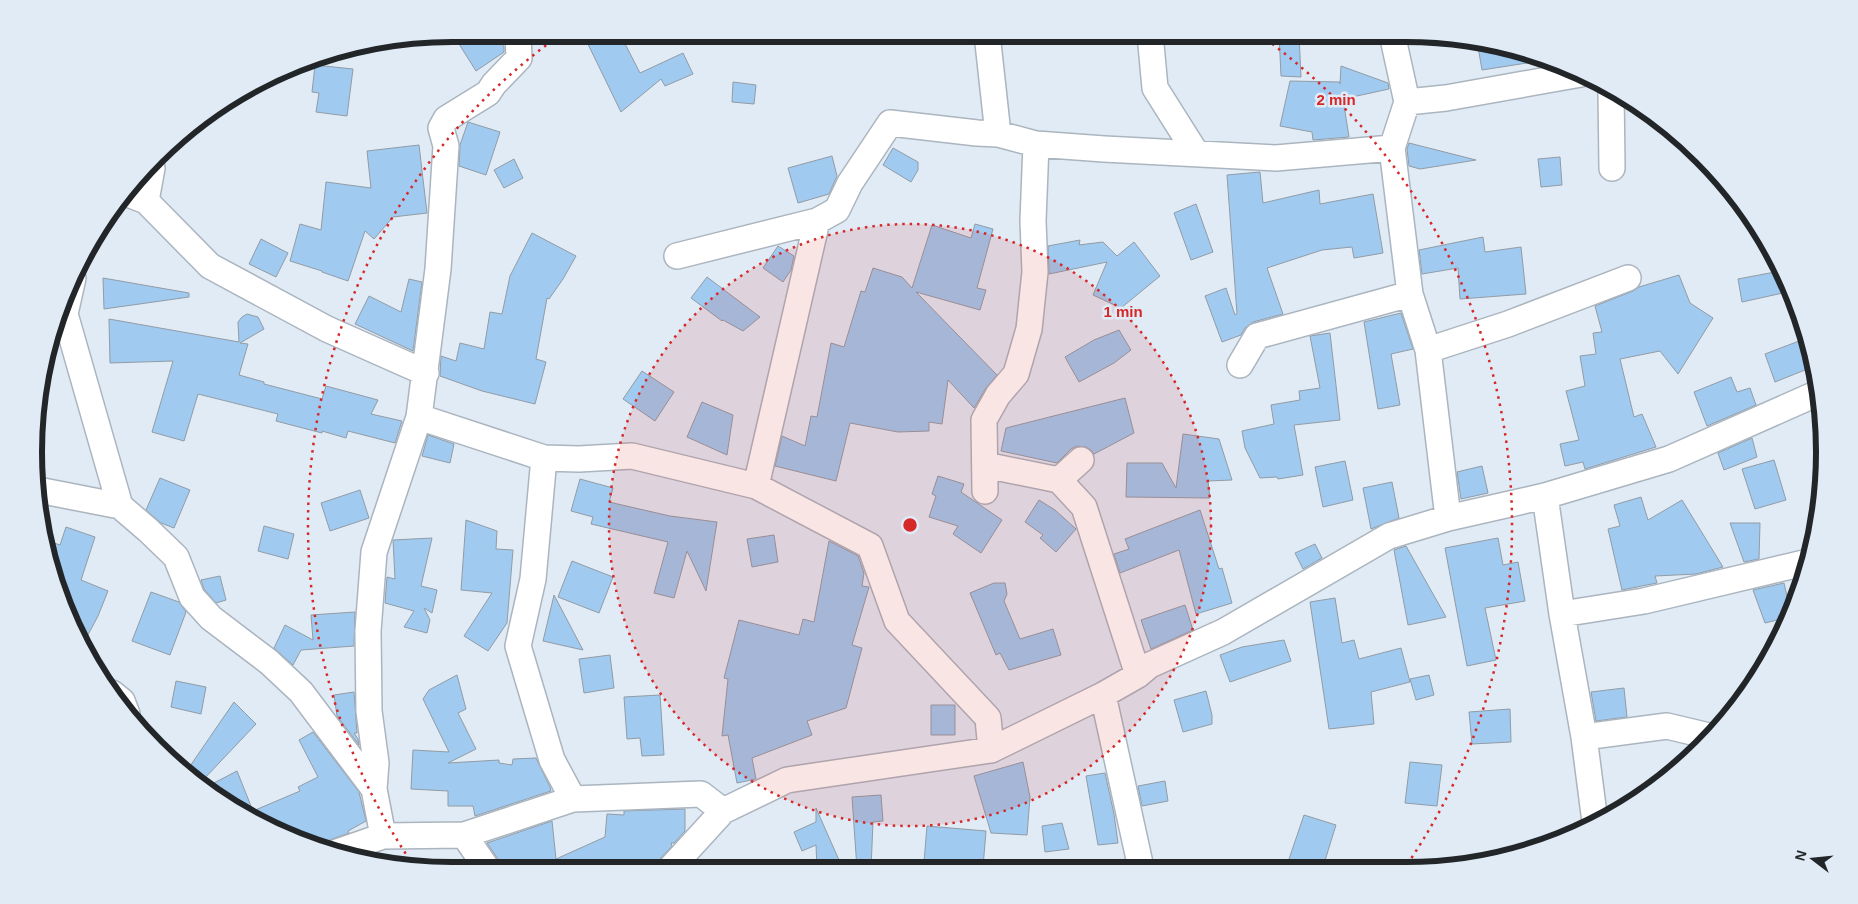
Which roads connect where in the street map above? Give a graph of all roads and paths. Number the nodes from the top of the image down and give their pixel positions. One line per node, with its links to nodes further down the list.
1 (518, 42): 22 (street)
2 (988, 42): 8 (street)
3 (1151, 42): 11 (street)
4 (1394, 42): 7 (street)
5 (1568, 76): 7 (street)
6 (1611, 97): 12 (street)
7 (1407, 102): 10 (street)
8 (998, 134): 9 (street); 15 (street)
9 (1036, 144): 11 (street); 27 (street)
10 (1392, 148): 11 (street); 18 (street)
11 (1196, 153)
12 (1612, 168)
13 (146, 180): 14 (street)
14 (137, 197): 22 (street)
15 (817, 221): 16 (street); 29 (street)
16 (677, 256)
17 (1628, 278): 20 (street)
18 (1410, 294): 20 (street); 21 (street)
19 (64, 321): 33 (street)
20 (1428, 350): 34 (street)
21 (1240, 365)
22 (426, 373): 24 (street)
23 (1812, 396): 32 (street)
24 (419, 417): 25 (street); 42 (street)
25 (544, 458): 29 (street); 43 (street)
26 (1081, 460): 28 (street)
27 (985, 465): 28 (street); 31 (street)
28 (1059, 480): 37 (street)
29 (756, 486): 41 (street)
30 (44, 491): 33 (street)
31 (985, 491)
32 (1545, 496): 34 (street); 36 (street)
33 (120, 506): 42 (street)
34 (1448, 518): 37 (street)
35 (1800, 564): 36 (street)
36 (1562, 614): 40 (street)
37 (1138, 675): 38 (street)
38 (1102, 695): 41 (street); 51 (street)
39 (1703, 735): 40 (street)
40 (1584, 737): 45 (street)
41 (991, 750): 44 (street)
42 (374, 789): 47 (street)
43 (573, 799): 44 (street); 46 (street)
44 (723, 811): 50 (street)
45 (1594, 815)
46 (464, 835): 47 (street); 49 (street)
47 (383, 836): 48 (street)
48 (357, 850)
49 (483, 862)
50 (677, 862)
51 (1140, 862)

